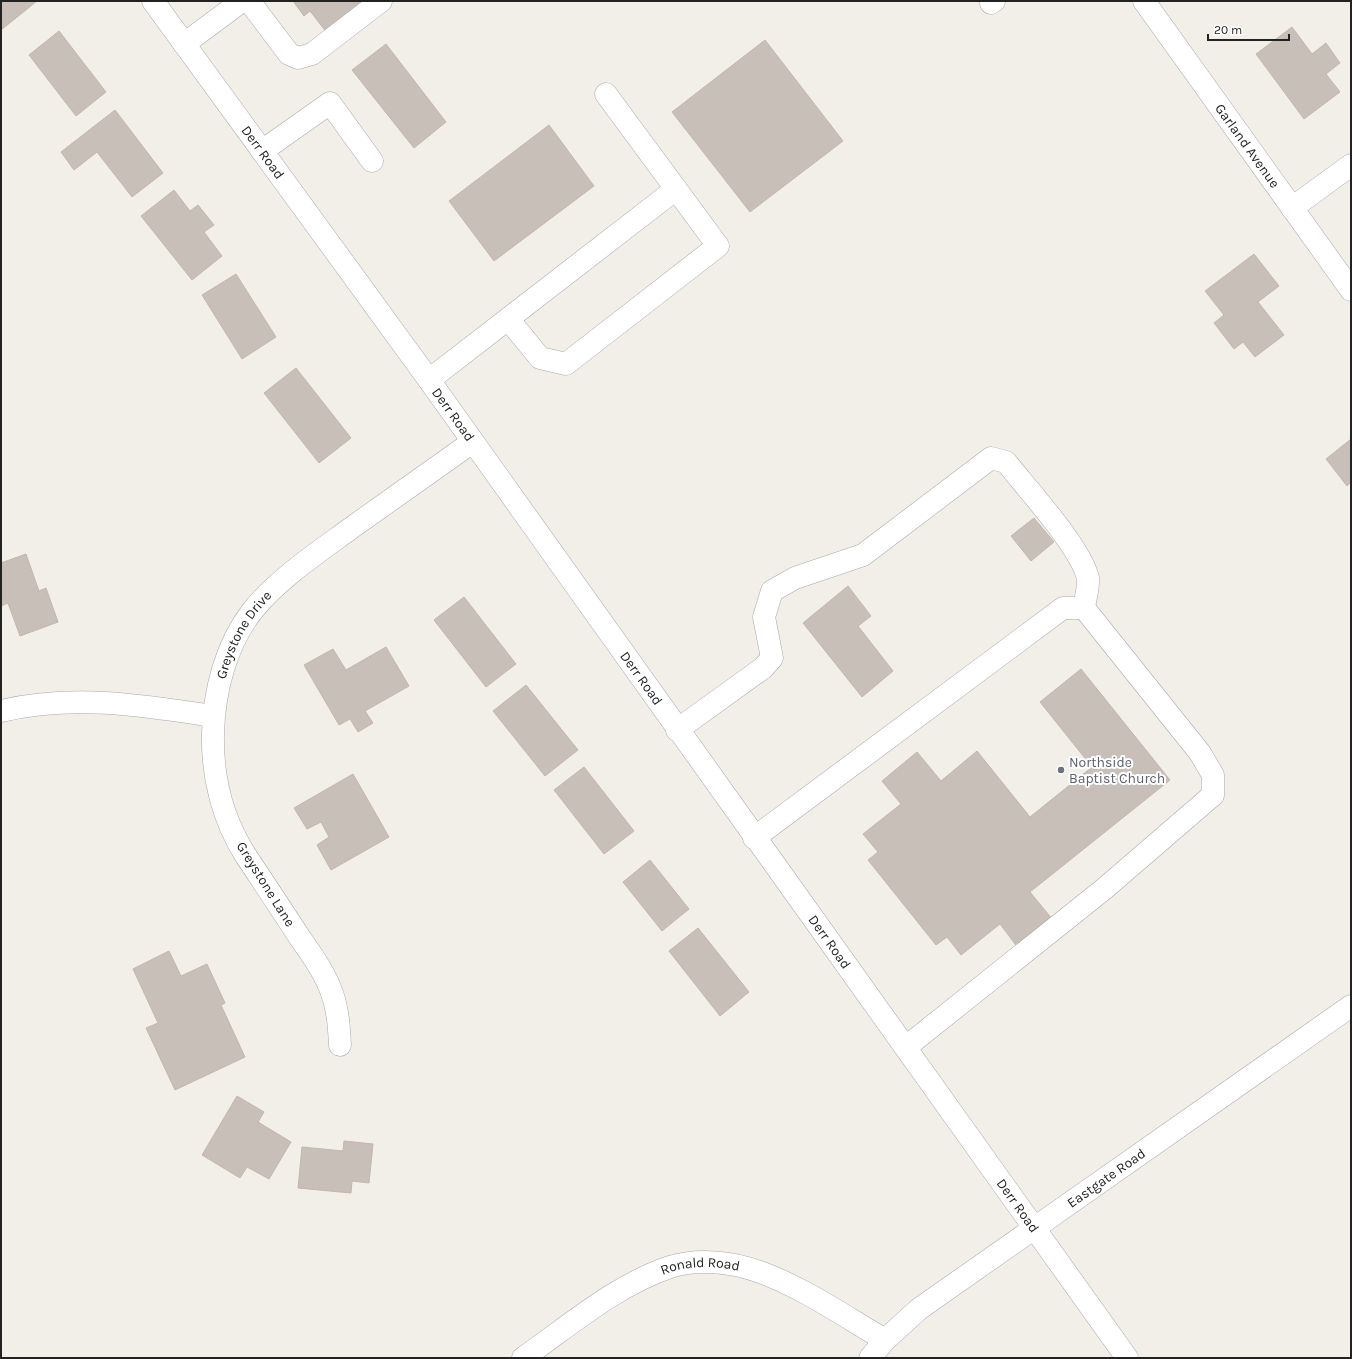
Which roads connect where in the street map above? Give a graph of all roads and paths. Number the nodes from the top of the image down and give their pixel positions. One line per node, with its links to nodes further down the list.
1 (153, 1): 6 (street, Derr Road)
2 (242, 1): 6 (street)
3 (249, 1): 4 (street)
4 (381, 1)
5 (1144, 1): 12 (street, Garland Avenue)
6 (184, 44): 8 (street, Derr Road)
7 (606, 94): 11 (street)
8 (262, 151): 9 (street); 15 (street, Derr Road)
9 (372, 161)
10 (1351, 165): 12 (street)
11 (676, 189): 14 (street); 14 (street)
12 (1292, 208): 13 (street, Garland Avenue)
13 (1351, 290)
14 (509, 320): 15 (street)
15 (428, 380): 16 (street, Derr Road)
16 (472, 443): 19 (street, Greystone Drive); 20 (street, Derr Road)
17 (1084, 608): 20 (street); 21 (street); 24 (street)
18 (1, 711): 19 (street)
19 (213, 716): 23 (street, Greystone Lane)
20 (677, 730): 21 (street, Derr Road)
21 (754, 838): 24 (street, Derr Road)
22 (1351, 1006): 25 (street, Eastgate Road)
23 (340, 1045)
24 (906, 1047): 25 (street, Derr Road)
25 (1034, 1228): 26 (street, Eastgate Road); 29 (street, Derr Road)
26 (885, 1340): 27 (street, Ronald Road); 28 (street, Eastgate Road)
27 (523, 1358)
28 (870, 1358)
29 (1127, 1358)

